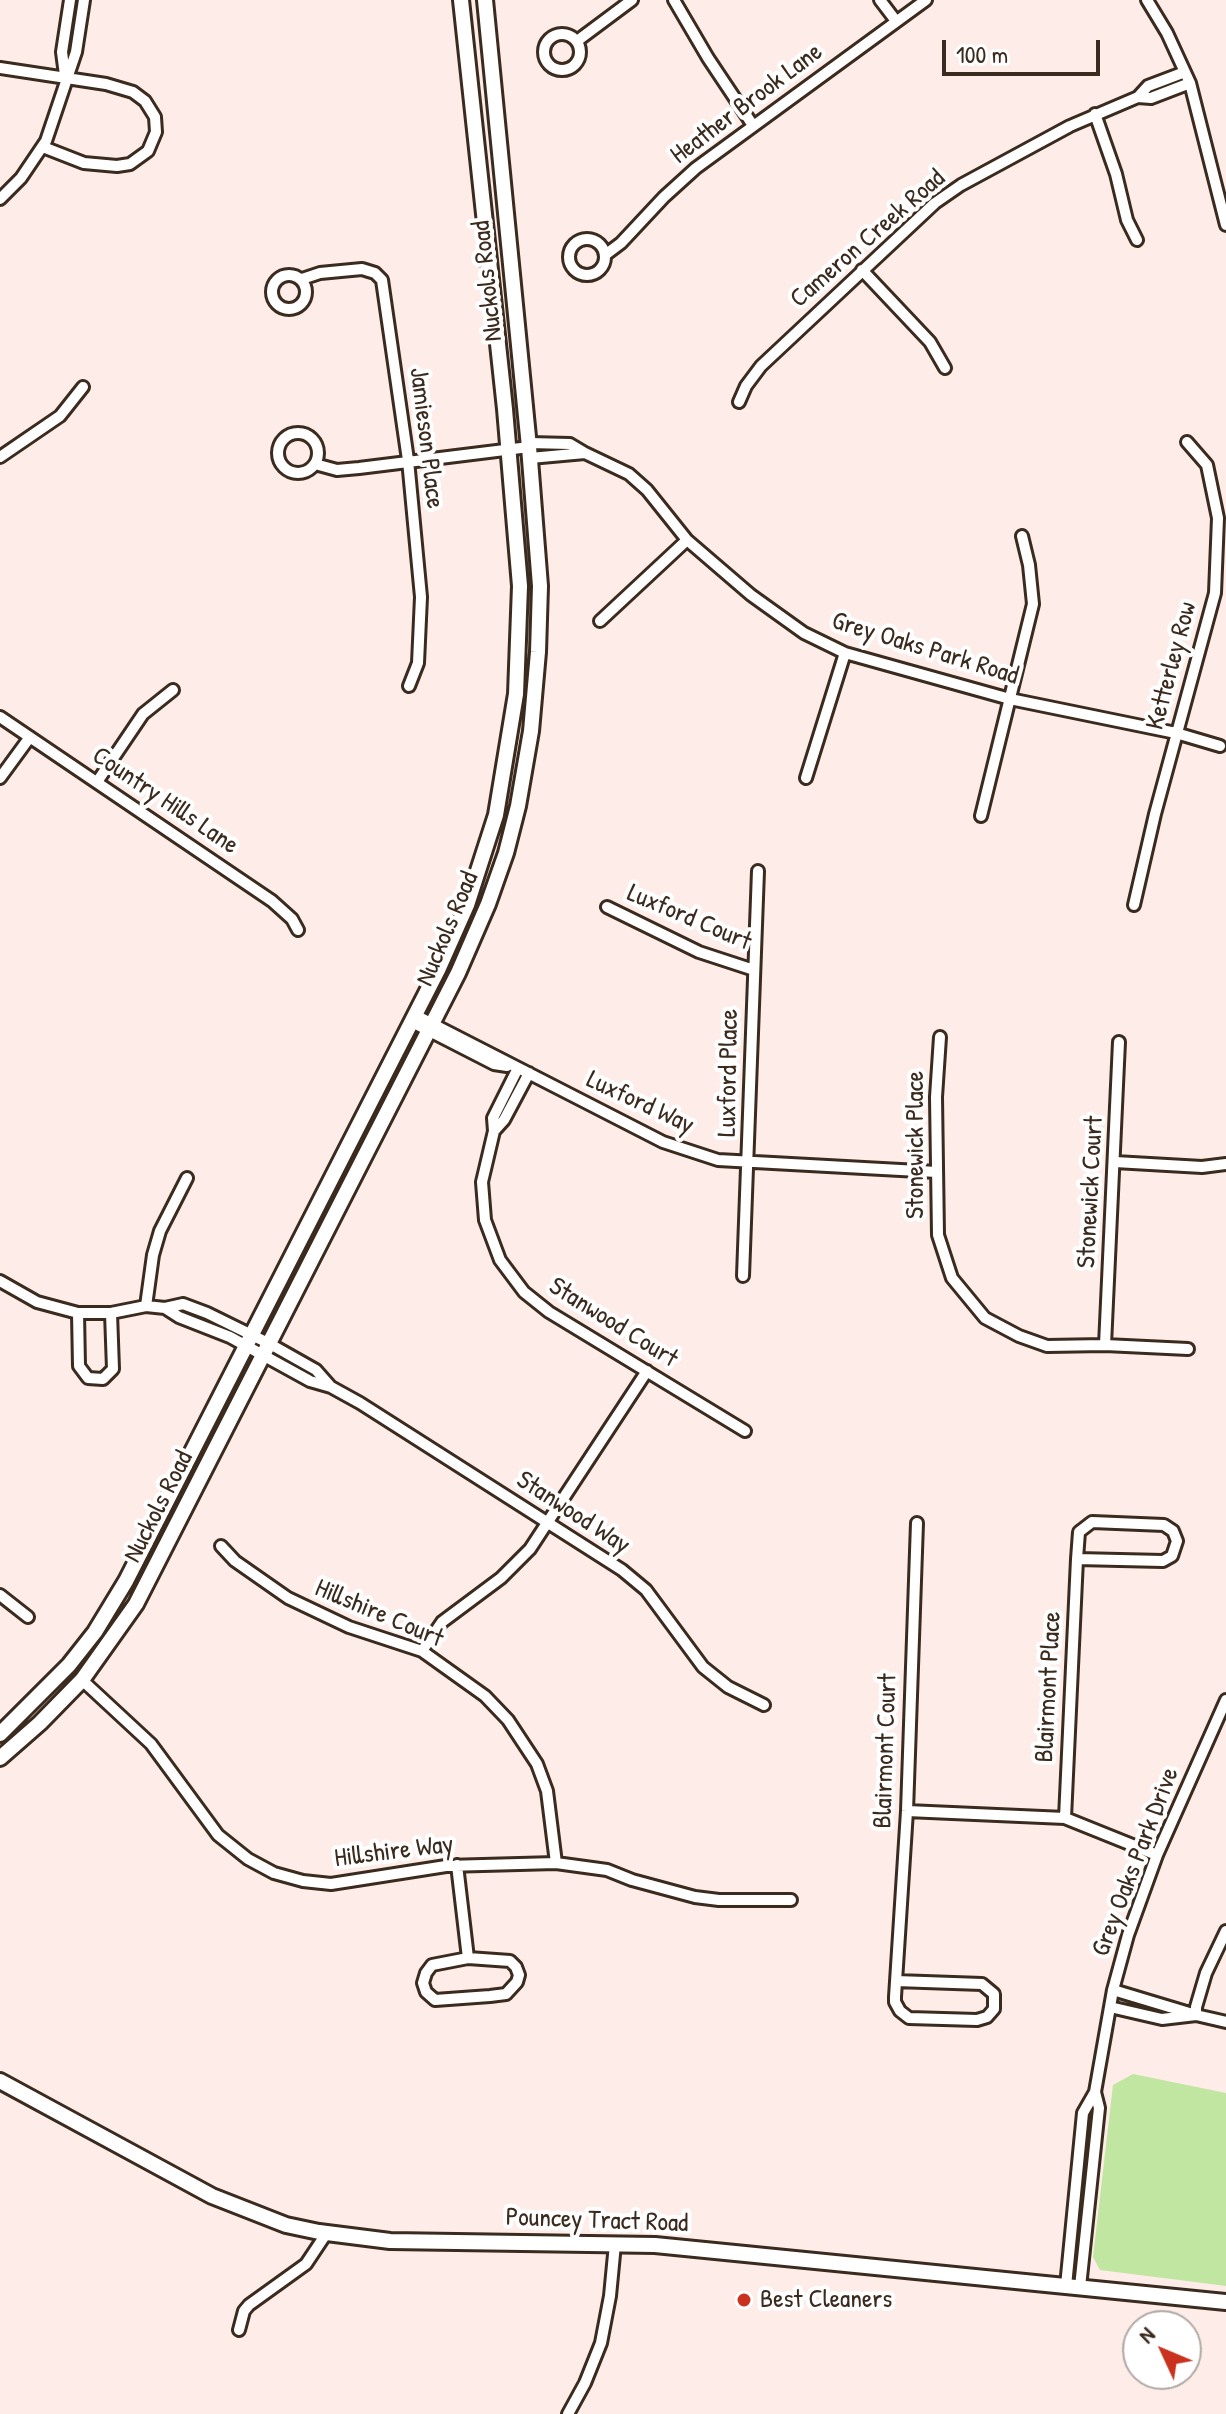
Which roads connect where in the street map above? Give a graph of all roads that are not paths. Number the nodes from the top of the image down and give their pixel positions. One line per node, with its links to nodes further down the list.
1 (70, 0): 14 (street)
2 (84, 0): 14 (street)
3 (461, 0): 30 (main road, Nuckols Road)
4 (485, 0): 31 (main road, Nuckols Road)
5 (632, 0): 11 (street)
6 (674, 0): 18 (street)
7 (880, 0): 10 (street)
8 (926, 0): 10 (street, Heather Brook Lane)
9 (1147, 0): 13 (street)
10 (896, 21): 18 (street, Heather Brook Lane)
11 (577, 41)
12 (0, 68): 14 (street)
13 (1185, 72): 15 (street); 16 (street, Cameron Creek Road)
14 (66, 77): 19 (street); 19 (street)
15 (1190, 83): 16 (street, Cameron Creek Road); 21 (street)
16 (1138, 97): 17 (street, Cameron Creek Road)
17 (1095, 114): 22 (street); 24 (street, Cameron Creek Road)
18 (752, 124): 23 (street, Heather Brook Lane)
19 (43, 147): 20 (street)
20 (0, 199)
21 (1226, 225)
22 (1137, 240)
23 (605, 255)
24 (862, 270): 26 (street); 28 (street, Cameron Creek Road)
25 (302, 279): 33 (street, Jamieson Place)
26 (945, 368)
27 (83, 387): 32 (street)
28 (739, 402)
29 (1187, 442): 43 (street, Ketterley Row)
30 (509, 448): 31 (street, Grey Oaks Park Road); 33 (street, Grey Oaks Park Road); 55 (main road, Nuckols Road)
31 (529, 449): 36 (street, Grey Oaks Park Road); 56 (main road, Nuckols Road)
32 (0, 457)
33 (408, 460): 34 (street, Grey Oaks Park Road); 39 (street, Jamieson Place)
34 (315, 464): 34 (street)
35 (1022, 536): 41 (street)
36 (687, 540): 37 (street); 38 (street, Grey Oaks Park Road)
37 (600, 621)
38 (845, 653): 41 (street, Grey Oaks Park Road); 47 (street)
39 (409, 686)
40 (173, 690): 48 (street)
41 (1010, 699): 43 (street, Grey Oaks Park Road); 49 (street)
42 (0, 717): 44 (street, Country Hills Lane)
43 (1176, 733): 45 (street, Grey Oaks Park Road); 51 (street, Ketterley Row)
44 (30, 737): 46 (street); 48 (street, Country Hills Lane)
45 (1224, 748)
46 (0, 778)
47 (806, 778)
48 (97, 782): 53 (street, Country Hills Lane)
49 (981, 816)
50 (758, 871): 54 (street, Luxford Place)
51 (1134, 905)
52 (607, 907): 54 (street, Luxford Court)
53 (298, 930)
54 (754, 970): 60 (street, Luxford Place)
55 (415, 1015): 56 (street, Luxford Way); 70 (main road, Nuckols Road)
56 (432, 1024): 59 (street, Luxford Way); 73 (main road, Nuckols Road)
57 (940, 1037): 63 (street, Stonewick Place)
58 (1119, 1042): 61 (street, Stonewick Court)
59 (523, 1070): 60 (street, Luxford Way); 74 (street, Stanwood Court)
60 (749, 1162): 63 (street); 65 (street, Luxford Place)
61 (1115, 1162): 62 (street); 71 (street, Stonewick Court)
62 (1226, 1164)
63 (937, 1172): 71 (street, Stonewick Place)
64 (187, 1178): 67 (street)
65 (743, 1276)
66 (0, 1281): 68 (street, Stanwood Way)
67 (146, 1306): 69 (street, Stanwood Way); 70 (street, Stanwood Way)
68 (78, 1313): 69 (street, Stanwood Way); 69 (street)
69 (111, 1313)
70 (249, 1341): 73 (street, Stanwood Way); 86 (main road, Nuckols Road)
71 (1105, 1345): 72 (street, Stonewick Place)
72 (1188, 1349)
73 (267, 1350): 76 (street, Stanwood Way); 83 (main road, Nuckols Road)
74 (647, 1371): 75 (street, Stanwood Court); 76 (street)
75 (745, 1431)
76 (548, 1522): 82 (street); 85 (street, Stanwood Way)
77 (917, 1523): 88 (street, Blairmont Court)
78 (221, 1546): 82 (street, Hillshire Court)
79 (1077, 1559): 79 (street, Blairmont Place); 89 (street, Blairmont Place)
80 (0, 1595): 81 (street)
81 (28, 1617)
82 (422, 1651): 91 (street, Hillshire Court)
83 (82, 1680): 87 (main road, Nuckols Road); 92 (street, Hillshire Way)
84 (1226, 1700): 90 (street, Grey Oaks Park Drive)
85 (764, 1705)
86 (0, 1734)
87 (0, 1758)
88 (907, 1811): 89 (street); 96 (street, Blairmont Court)
89 (1065, 1818): 90 (street)
90 (1157, 1855): 97 (street, Grey Oaks Park Drive)
91 (556, 1863): 92 (street, Hillshire Way); 93 (street, Hillshire Way)
92 (457, 1865): 95 (street)
93 (791, 1900)
94 (1226, 1931): 99 (street)
95 (468, 1958): 95 (street)
96 (896, 1981): 96 (street, Blairmont Court)
97 (1113, 1990): 98 (street, Grey Oaks Park Drive); 99 (street)
98 (1110, 2007): 99 (street); 104 (street, Grey Oaks Park Drive)
99 (1196, 2015): 100 (street)
100 (1226, 2022)
101 (0, 2081): 102 (main road, Pouncey Tract Road)
102 (326, 2234): 103 (main road, Pouncey Tract Road); 106 (street)
103 (615, 2244): 104 (main road, Pouncey Tract Road); 107 (street)
104 (1073, 2287): 105 (main road, Pouncey Tract Road)
105 (1226, 2302)
106 (239, 2330)
107 (568, 2414)

